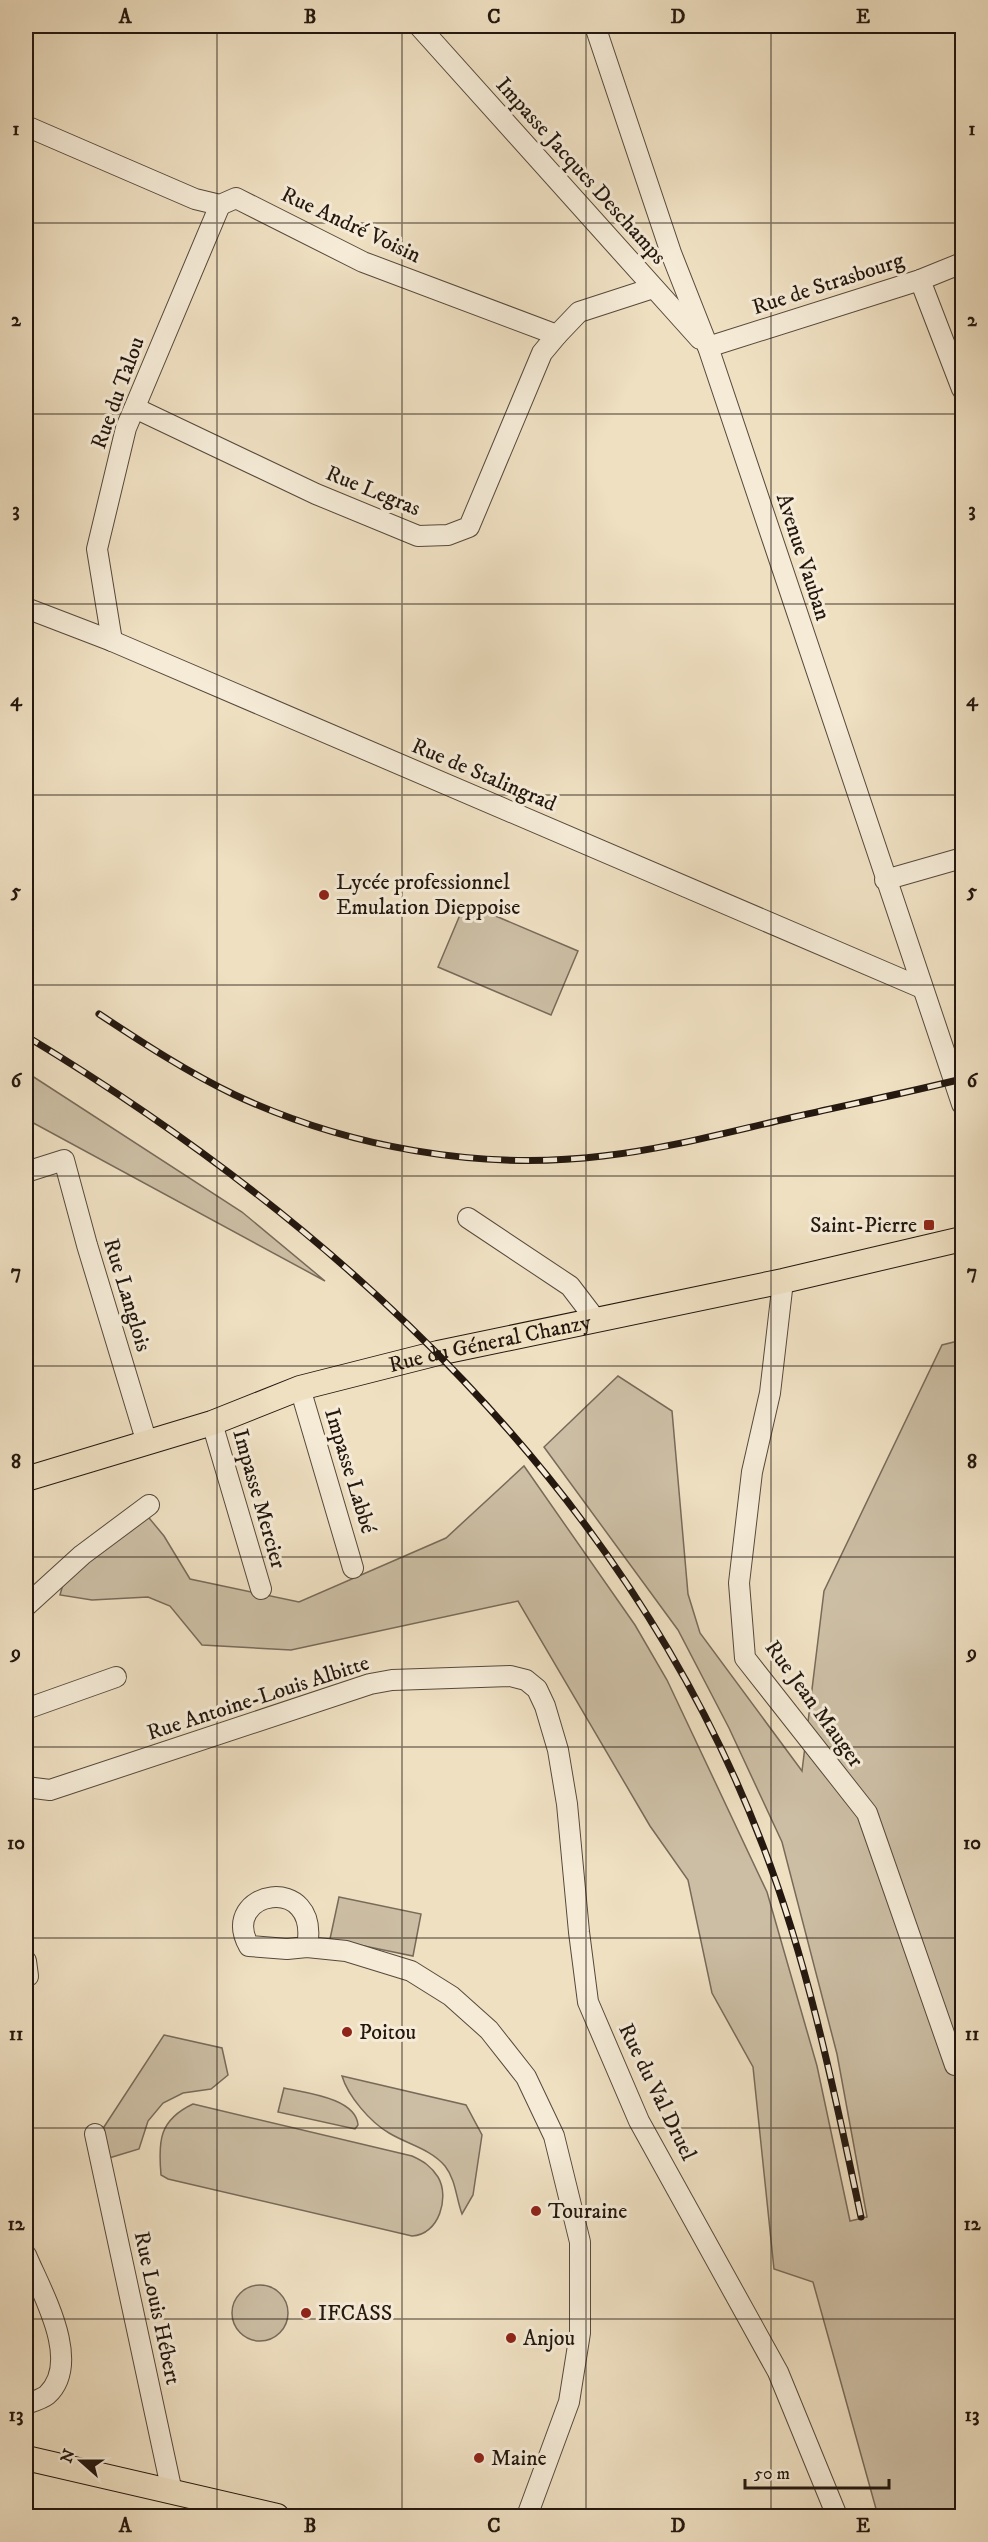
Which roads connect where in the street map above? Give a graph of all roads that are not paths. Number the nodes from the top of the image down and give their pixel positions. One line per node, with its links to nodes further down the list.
1 (419, 26): 7 (street, Impasse Jacques Deschamps)
2 (595, 26): 9 (street, Avenue Vauban)
3 (26, 126): 4 (street, Rue André Voisin)
4 (220, 205): 8 (street, Rue André Voisin); 11 (street, Rue du Talou)
5 (963, 263): 6 (street, Rue de Strasbourg)
6 (920, 280): 9 (street, Rue de Strasbourg); 10 (street)
7 (653, 288): 8 (street); 9 (street, Impasse Jacques Deschamps)
8 (557, 335): 11 (street, Rue Legras)
9 (708, 347): 15 (street, Avenue Vauban)
10 (963, 389)
11 (135, 408): 13 (street, Rue du Talou)
12 (26, 608): 13 (street, Rue de Stalingrad)
13 (112, 641): 16 (street, Rue de Stalingrad)
14 (963, 858): 15 (street)
15 (885, 880): 16 (street, Avenue Vauban)
16 (922, 988): 17 (street, Avenue Vauban)
17 (963, 1104)
18 (26, 1172): 25 (street, Rue Langlois)
19 (468, 1218): 22 (street)
20 (963, 1239): 21 (main road, Rue du Géneral Chanzy)
21 (783, 1281): 22 (main road, Rue du Géneral Chanzy); 38 (street, Rue Jean Mauger)
22 (596, 1320): 23 (main road, Rue du Géneral Chanzy)
23 (300, 1388): 24 (main road, Rue du Géneral Chanzy); 28 (street, Impasse Labbé)
24 (212, 1423): 25 (main road, Rue du Géneral Chanzy); 29 (street, Impasse Mercier)
25 (147, 1443): 26 (main road, Rue du Géneral Chanzy)
26 (26, 1479)
27 (149, 1505): 30 (street)
28 (353, 1568)
29 (261, 1589)
30 (26, 1606)
31 (510, 1676): 34 (street, Rue Antoine-Louis Albitte); 46 (street, Rue du Val Druel)
32 (116, 1677): 33 (street)
33 (26, 1709)
34 (26, 1787)
35 (307, 1947): 45 (street)
36 (26, 1961): 37 (street)
37 (26, 1977)
38 (955, 2065)
39 (95, 2134): 43 (street, Rue Louis Hébert)
40 (26, 2255): 41 (street)
41 (26, 2404)
42 (26, 2458): 43 (main road)
43 (172, 2492): 44 (main road)
44 (277, 2517)
45 (527, 2517)
46 (837, 2517)

